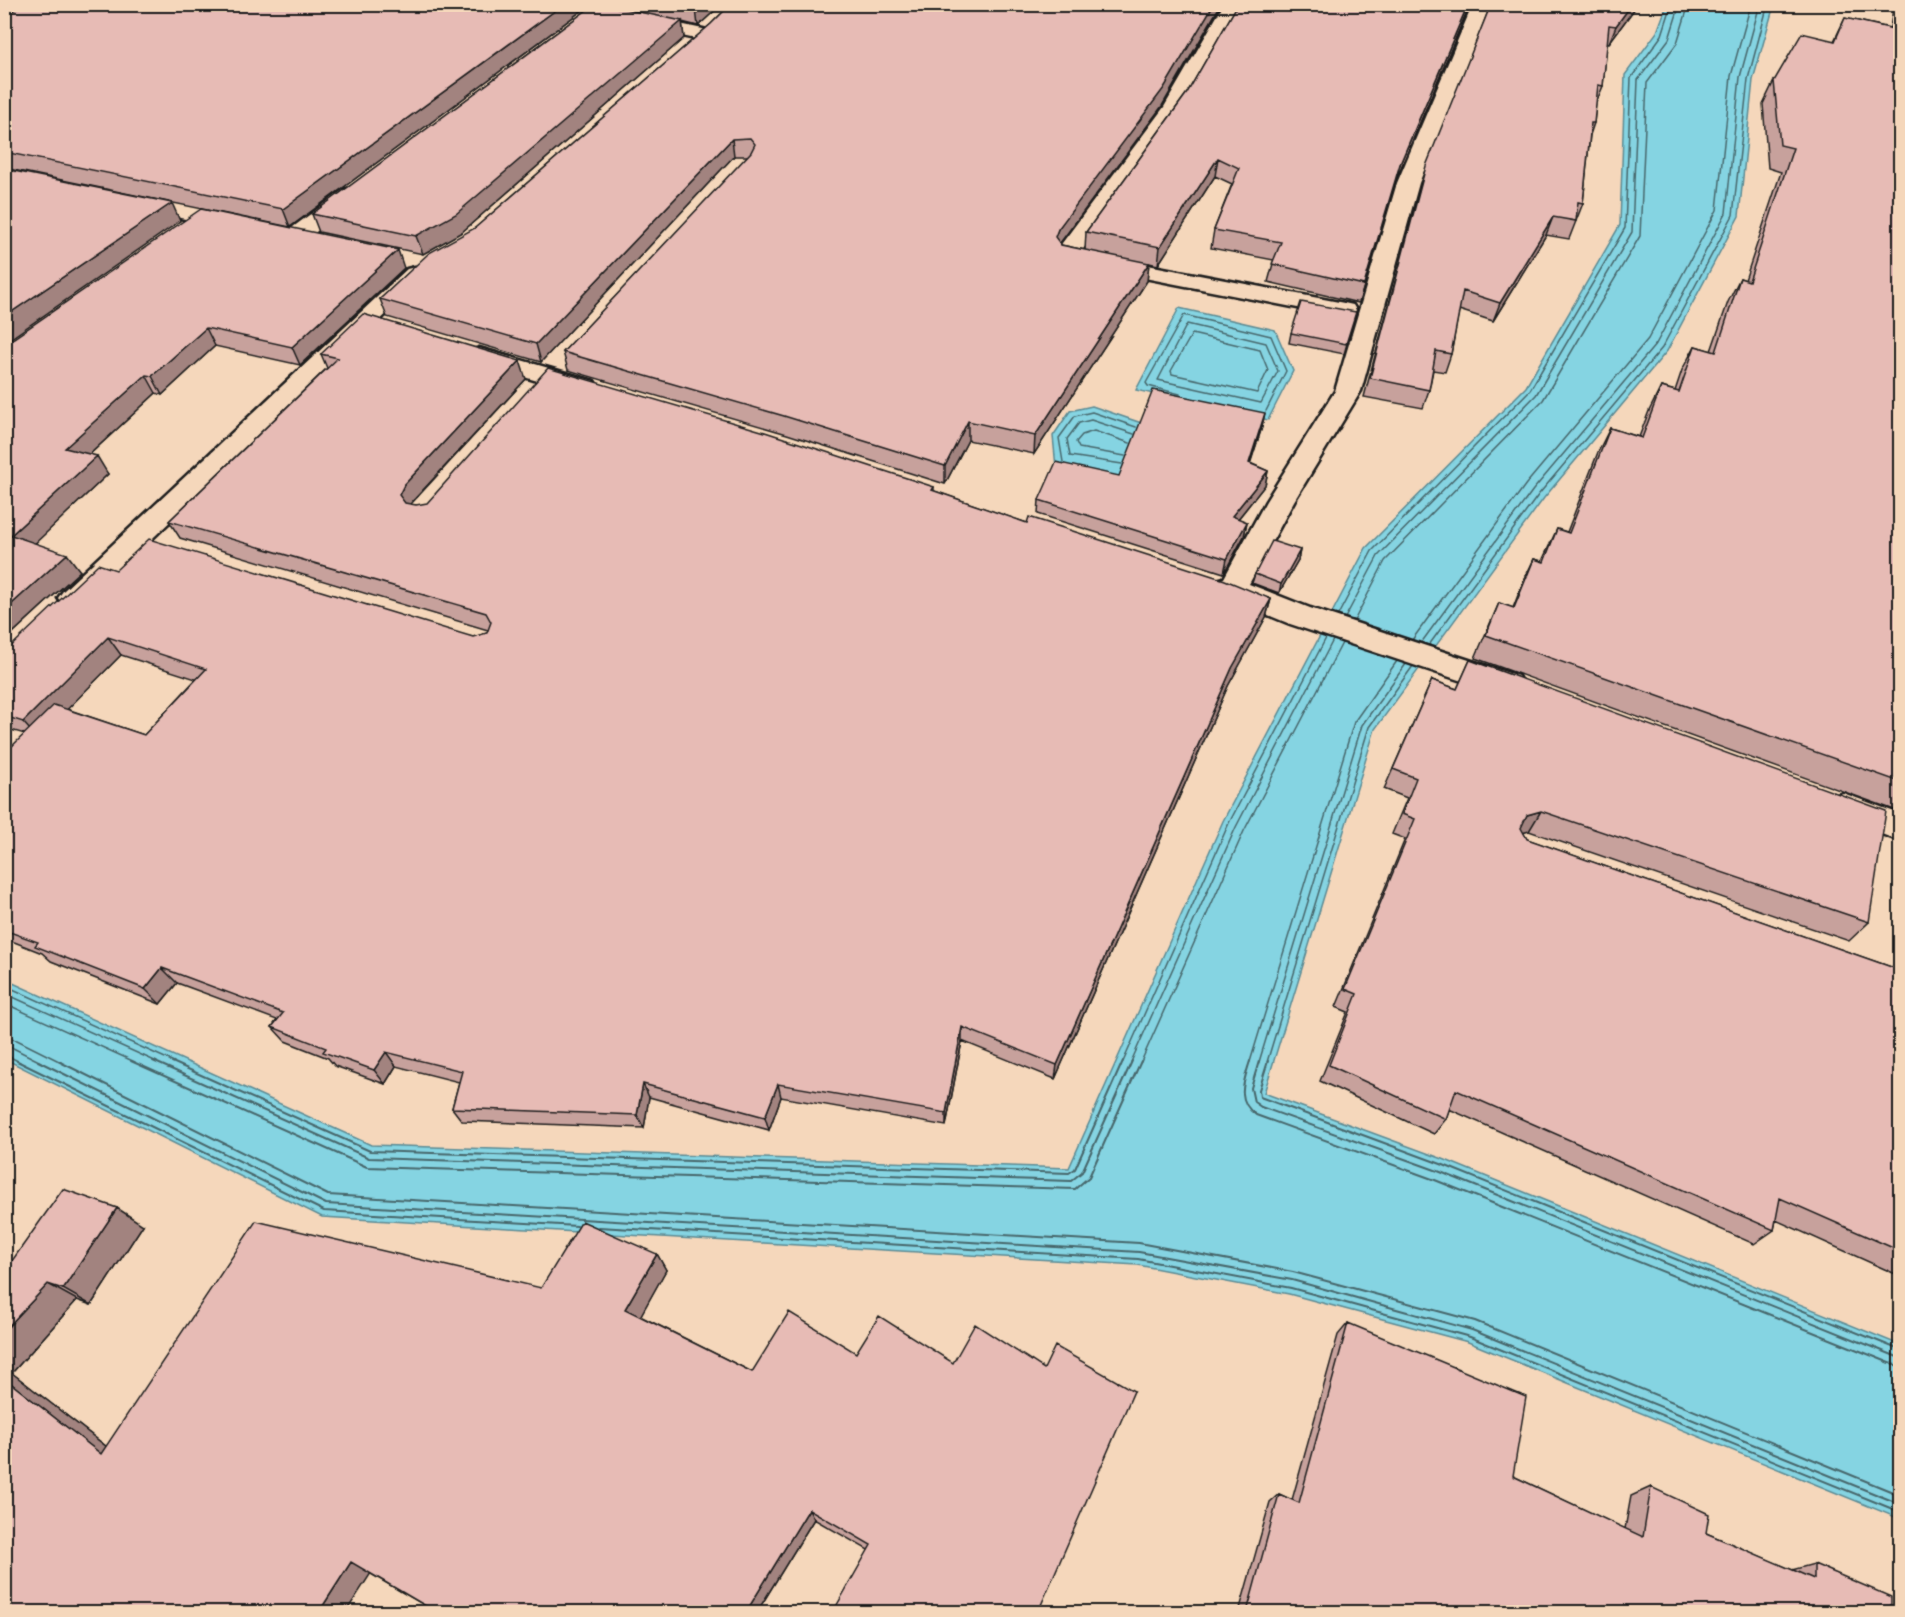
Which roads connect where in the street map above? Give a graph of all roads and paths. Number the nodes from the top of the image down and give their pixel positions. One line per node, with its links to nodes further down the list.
1 (1234, 4): 12 (street)
2 (1483, 4): 12 (street)
3 (618, 17): 4 (street)
4 (680, 57)
5 (363, 186): 8 (street)
6 (106, 196): 7 (street)
7 (207, 216): 8 (street); 9 (street)
8 (297, 235): 10 (street)
9 (178, 237)
10 (330, 242)
11 (422, 260): 15 (street)
12 (1370, 315): 18 (street)
13 (455, 348): 14 (street)
14 (611, 395)
15 (137, 538): 16 (street); 19 (street)
16 (171, 548)
17 (1198, 578): 18 (street)
18 (1232, 589): 20 (street)
19 (54, 616)
20 (1535, 694)
21 (1812, 795): 22 (street)
22 (1900, 828)

